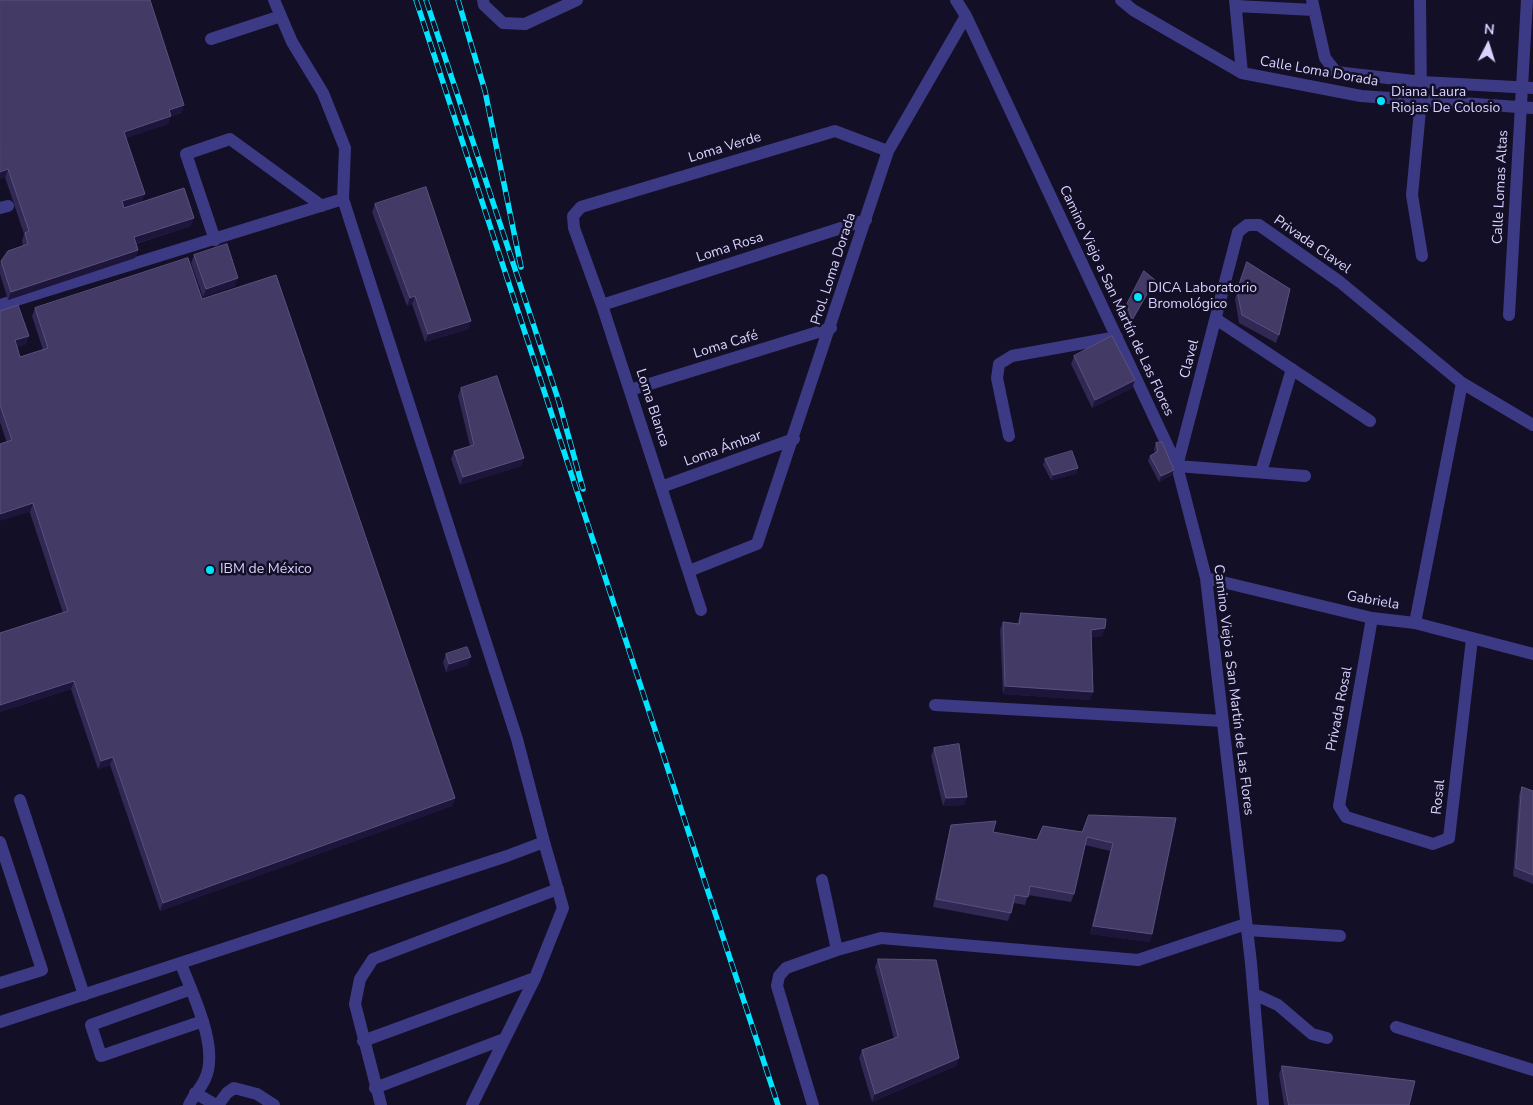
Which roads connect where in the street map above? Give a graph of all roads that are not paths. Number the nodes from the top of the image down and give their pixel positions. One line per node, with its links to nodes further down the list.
1 (274, 0): 11 (street)
2 (483, 0): 3 (street)
3 (577, 0)
4 (956, 0): 12 (street, Camino Viejo a San Martín de Las Flores)
5 (1121, 0): 9 (street, Calle Loma Dorada)
6 (1420, 0): 15 (street)
7 (1527, 0): 16 (street, Calle Lomas Altas)
8 (1236, 3): 10 (street); 14 (street)
9 (1133, 5): 14 (street, Calle Loma Dorada)
10 (1313, 5): 15 (street)
11 (281, 16): 13 (street); 20 (street)
12 (966, 16): 19 (street, Prol. Loma Dorada); 31 (street, Camino Viejo a San Martín de Las Flores)
13 (211, 39)
14 (1242, 73): 17 (street, Calle Loma Dorada)
15 (1422, 82): 16 (street); 17 (street)
16 (1528, 88): 18 (street, Calle Lomas Altas)
17 (1421, 100): 18 (street, Calle Loma Dorada); 25 (street)
18 (1527, 107): 28 (street, Calle Lomas Altas)
19 (888, 151): 22 (street, Loma Verde); 23 (street, Prol. Loma Dorada)
20 (343, 199): 21 (street); 55 (street)
21 (322, 206): 24 (street); 24 (street)
22 (573, 216): 27 (street, Loma Blanca)
23 (866, 220): 27 (street, Loma Rosa); 30 (street, Prol. Loma Dorada)
24 (215, 240): 26 (street)
25 (1422, 256)
26 (0, 305)
27 (602, 305): 34 (street, Loma Blanca)
28 (1509, 315)
29 (1216, 318): 32 (street); 33 (street, Privada Clavel); 39 (street, Clavel)
30 (830, 328): 34 (street, Loma Café); 38 (street, Prol. Loma Dorada)
31 (1117, 337): 37 (street); 39 (street, Camino Viejo a San Martín de Las Flores)
32 (1292, 369): 35 (street); 40 (street)
33 (1462, 383): 36 (street, Privada Clavel); 47 (street)
34 (630, 390): 42 (street, Loma Blanca)
35 (1370, 420)
36 (1533, 425)
37 (1010, 436)
38 (794, 439): 42 (street, Loma Ámbar); 43 (street, Prol. Loma Dorada)
39 (1177, 466): 40 (street); 44 (street, Camino Viejo a San Martín de Las Flores)
40 (1261, 472): 41 (street)
41 (1305, 476)
42 (662, 487): 43 (street, Loma Blanca)
43 (689, 571): 45 (street, Loma Blanca)
44 (1206, 578): 46 (street, Gabriela); 51 (street, Camino Viejo a San Martín de Las Flores)
45 (701, 610)
46 (1372, 618): 47 (street, Gabriela); 53 (street, Privada Rosal)
47 (1415, 623): 48 (street, Gabriela)
48 (1472, 639): 49 (street, Gabriela); 53 (street, Rosal)
49 (1533, 654)
50 (935, 705): 51 (street)
51 (1223, 721): 58 (street, Camino Viejo a San Martín de Las Flores)
52 (20, 800): 66 (street)
53 (1339, 806)
54 (0, 842): 63 (street)
55 (544, 842): 57 (street); 61 (street)
56 (822, 880): 60 (street)
57 (558, 889): 62 (street); 72 (street)
58 (1246, 927): 59 (street); 60 (street); 65 (street, Camino Viejo a San Martín de Las Flores)
59 (1340, 936)
60 (837, 950): 80 (street)
61 (181, 964): 64 (street); 66 (street)
62 (535, 978): 71 (street); 72 (street)
63 (0, 983)
64 (191, 989): 67 (street); 67 (street)
65 (1254, 994): 70 (street); 81 (street, Camino Viejo a San Martín de Las Flores)
66 (84, 995): 68 (street)
67 (203, 1021): 75 (street)
68 (0, 1022)
69 (1396, 1027): 73 (street)
70 (1327, 1038)
71 (504, 1039): 74 (street); 79 (street)
72 (363, 1041): 74 (street)
73 (1533, 1070)
74 (375, 1088): 78 (street)
75 (192, 1099): 76 (street)
76 (217, 1105): 77 (street)
77 (274, 1105)
78 (381, 1105)
79 (472, 1105)
80 (813, 1105)
81 (1263, 1105)

